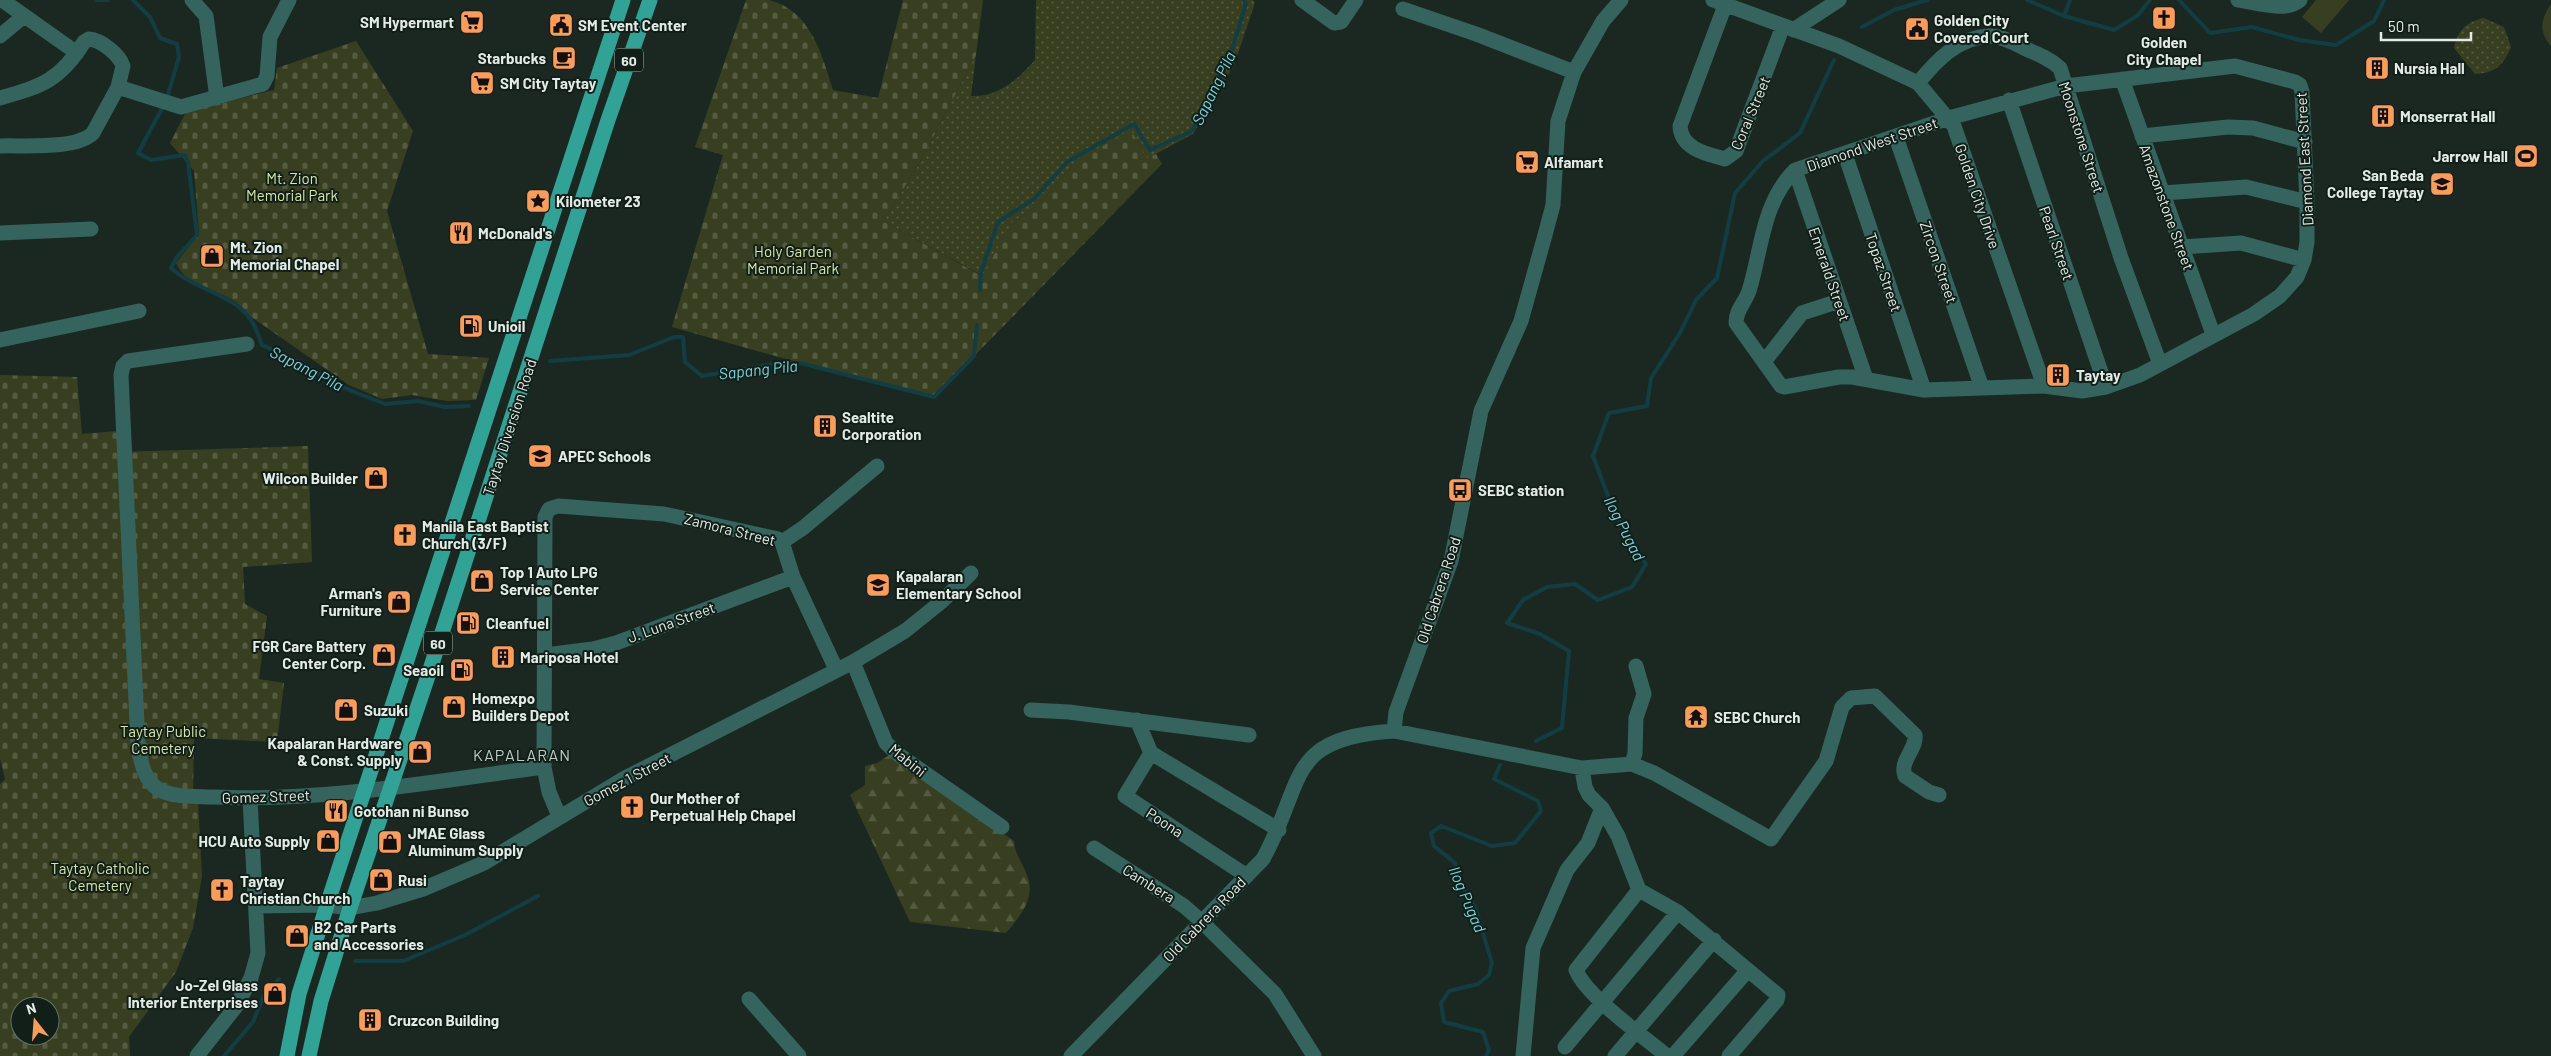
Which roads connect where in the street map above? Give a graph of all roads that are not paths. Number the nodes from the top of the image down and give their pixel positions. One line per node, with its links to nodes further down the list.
1 (2, 0): 14 (street)
2 (192, 0): 24 (street)
3 (289, 0): 24 (street)
4 (623, 0): 51 (main road, Taytay Diversion Road / 60)
5 (650, 0): 52 (main road, Taytay Diversion Road / 60)
6 (1302, 0): 7 (street)
7 (1356, 0)
8 (1622, 0): 18 (street, Old Cabrera Road)
9 (1839, 0): 15 (street)
10 (2238, 0): 11 (street)
11 (2297, 1)
12 (1722, 2): 15 (street, Golden City Drive); 15 (street, Coral Street)
13 (1403, 9): 18 (street)
14 (24, 16): 16 (street); 17 (street)
15 (1788, 28): 20 (street, Golden City Drive)
16 (0, 36)
17 (77, 53): 22 (street); 23 (street)
18 (1574, 72): 63 (street, Old Cabrera Road)
19 (2122, 79): 21 (street, Diamond East Street); 28 (street, Amazonstone Street); 29 (street, Diamond East Street)
20 (1918, 83): 21 (street, Moonstone Street); 26 (street, Golden City Drive)
21 (2066, 86): 25 (street, Diamond East Street); 45 (street, Moonstone Street)
22 (118, 88): 24 (street); 30 (street)
23 (0, 98)
24 (217, 98)
25 (2008, 100): 26 (street, Diamond East Street); 48 (street, Pearl Street)
26 (1949, 118): 27 (street, Diamond West Street); 47 (street, Golden City Drive)
27 (1896, 136): 31 (street, Diamond West Street); 49 (street, Zircon Street)
28 (2142, 136): 29 (street); 33 (street, Amazonstone Street)
29 (2305, 142): 34 (street, Diamond East Street)
30 (0, 146)
31 (1845, 154): 32 (street, Diamond West Street); 50 (street, Topaz Street)
32 (1795, 170): 39 (street, Emerald Street); 44 (street, Diamond West Street)
33 (2163, 193): 34 (street); 37 (street, Amazonstone Street)
34 (2307, 202): 38 (street, Diamond East Street)
35 (91, 229): 36 (street)
36 (0, 233)
37 (2182, 247): 38 (street); 41 (street, Amazonstone Street)
38 (2304, 260): 41 (street, Diamond East Street)
39 (1839, 301): 44 (street); 46 (street, Emerald Street)
40 (139, 312): 42 (street)
41 (2213, 334): 45 (street, Diamond East Street)
42 (0, 340)
43 (247, 344): 72 (street, Gomez Street)
44 (1764, 362): 46 (street, Diamond West Street)
45 (2160, 364): 48 (street, Diamond East Street)
46 (1866, 379): 50 (street, Diamond West Street)
47 (2044, 386): 48 (street, Diamond East Street); 49 (street, Diamond West Street)
48 (2106, 387)
49 (1982, 388): 50 (street, Diamond West Street)
50 (1924, 390)
51 (487, 416): 52 (main road); 70 (main road, Taytay Diversion Road / 60)
52 (510, 424): 69 (main road, Taytay Diversion Road / 60)
53 (876, 466): 54 (street)
54 (782, 542): 56 (street, Zamora Street); 57 (street, Zamora Street)
55 (971, 573): 58 (street, Gomez 1 Street)
56 (793, 577): 57 (street, J. Luna Street); 60 (street, Zamora Street)
57 (545, 655): 67 (street)
58 (853, 662): 60 (street, Gomez 1 Street); 75 (street, Mabini)
59 (1636, 666): 66 (street)
60 (836, 669): 74 (street, Gomez 1 Street)
61 (1031, 710): 62 (street)
62 (1137, 720): 64 (street); 65 (street)
63 (1394, 731): 68 (street); 76 (street, Old Cabrera Road)
64 (1249, 735)
65 (1151, 753): 76 (street); 78 (street, Poona)
66 (1632, 764): 68 (street); 71 (street)
67 (544, 767): 69 (street, Gomez Street); 74 (street)
68 (1582, 768): 73 (street)
69 (390, 787): 70 (street, Gomez Street); 82 (main road, Taytay Diversion Road / 60)
70 (364, 791): 72 (street, Gomez Street); 80 (main road, Taytay Diversion Road / 60)
71 (1939, 795)
72 (250, 799): 81 (street)
73 (1602, 808): 79 (street); 97 (street)
74 (559, 816): 82 (street, Gomez 1 Street)
75 (1002, 827)
76 (1279, 830): 78 (street, Old Cabrera Road)
77 (1094, 848): 84 (street, Cambera)
78 (1247, 876): 84 (street, Old Cabrera Road)
79 (1639, 890): 83 (street); 88 (street)
80 (327, 905): 81 (street, Gomez 1 Street); 82 (street, Gomez 1 Street); 92 (main road, Taytay Diversion Road / 60)
81 (256, 906): 91 (street)
82 (350, 908): 93 (main road, Taytay Diversion Road / 60)
83 (1678, 912): 85 (street); 88 (street)
84 (1201, 921): 95 (street, Old Cabrera Road); 96 (street, Cambera)
85 (1714, 940): 86 (street); 89 (street)
86 (1748, 970): 100 (street); 101 (street)
87 (748, 999): 94 (street)
88 (1602, 1001): 89 (street); 90 (street)
89 (1637, 1031): 98 (street); 99 (street)
90 (1565, 1047)
91 (197, 1056)
92 (286, 1056)
93 (309, 1056)
94 (799, 1056)
95 (1071, 1056)
96 (1314, 1056)
97 (1523, 1056)
98 (1616, 1056)
99 (1667, 1056)
100 (1673, 1056)
101 (1729, 1056)

